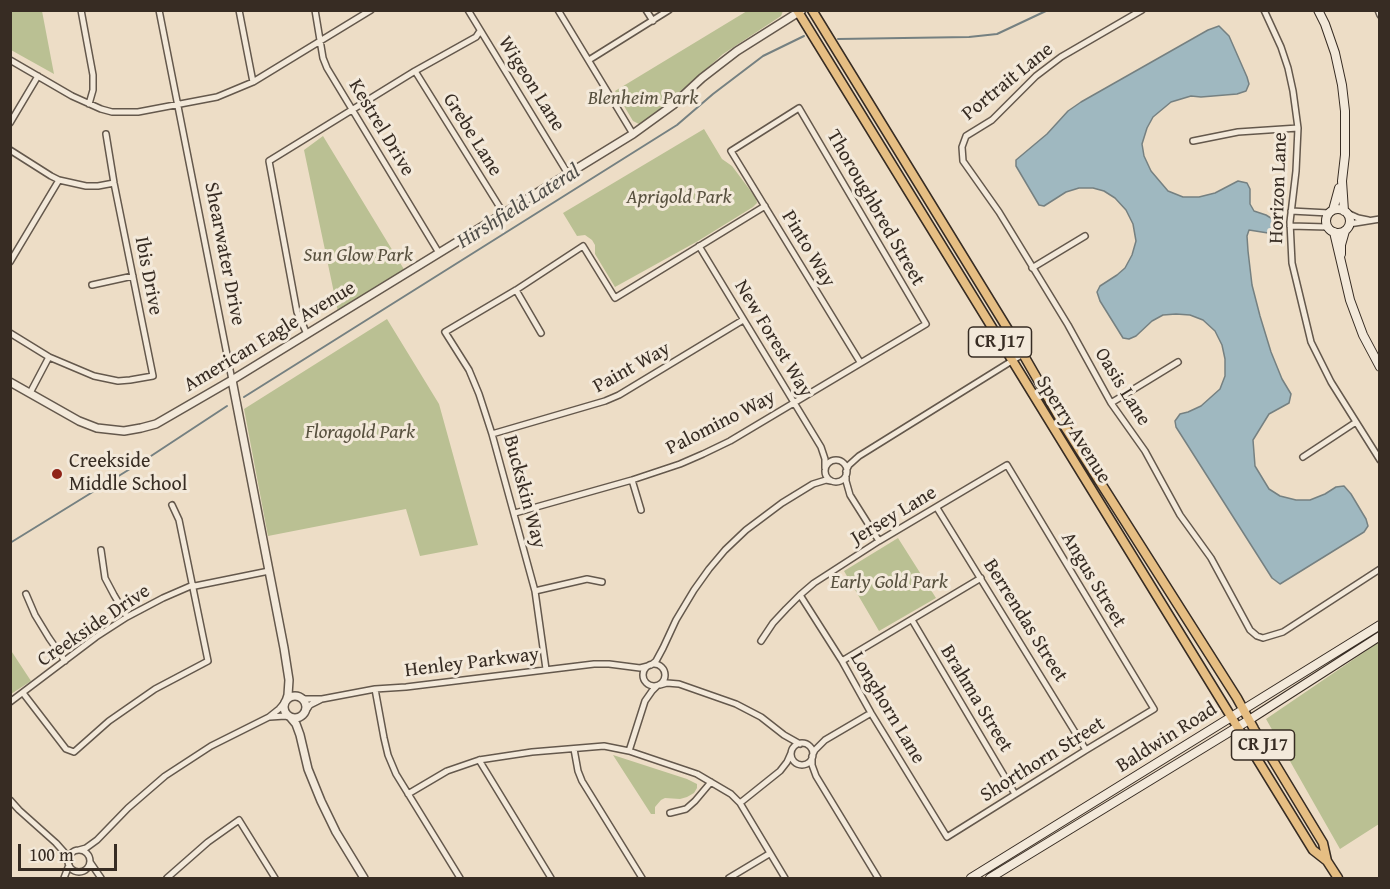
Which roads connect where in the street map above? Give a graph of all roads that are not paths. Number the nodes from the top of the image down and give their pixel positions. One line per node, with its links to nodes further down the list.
1 (81, 10): 25 (street)
2 (159, 10): 26 (street, Shearwater Drive)
3 (239, 10): 24 (street)
4 (315, 10): 19 (street, Kestrel Drive)
5 (371, 10): 19 (street)
6 (468, 10): 18 (street, Wigeon Lane)
7 (558, 10): 21 (street)
8 (646, 10): 17 (street)
9 (669, 10): 17 (street)
10 (812, 10): 64 (main road, Sperry Avenue / CR J17)
11 (1142, 10): 34 (street, Portrait Lane)
12 (1264, 10): 30 (street, Horizon Lane)
13 (1318, 10): 38 (main road)
14 (1378, 10): 16 (street)
15 (799, 11): 31 (street, American Eagle Avenue); 67 (main road, Sperry Avenue / CR J17)
16 (1380, 15)
17 (652, 21): 21 (street)
18 (480, 31): 22 (street); 36 (street, Wigeon Lane)
19 (321, 41): 24 (street); 28 (street, Kestrel Drive)
20 (10, 60): 23 (street)
21 (589, 60): 31 (street)
22 (415, 72): 28 (street); 44 (street, Grebe Lane)
23 (38, 76): 25 (street); 29 (street)
24 (253, 82): 26 (street)
25 (89, 104): 26 (street)
26 (178, 106): 70 (street, Shearwater Drive)
27 (799, 108): 40 (street, Pinto Way); 60 (street, Thoroughbred Street)
28 (353, 110): 52 (street, Kestrel Drive); 63 (street)
29 (10, 123)
30 (1298, 128): 33 (street); 41 (street, Horizon Lane)
31 (633, 134): 36 (street, American Eagle Avenue)
32 (106, 135): 39 (street, Ibis Drive)
33 (1193, 141)
34 (962, 147): 55 (street, Oasis Lane)
35 (10, 150): 37 (street)
36 (568, 174): 44 (street, American Eagle Avenue)
37 (59, 180): 39 (street); 54 (street)
38 (1342, 181): 42 (main road); 43 (main road)
39 (114, 183): 56 (street, Ibis Drive)
40 (765, 206): 51 (street); 66 (street, Pinto Way)
41 (1291, 211): 42 (street); 47 (street, Horizon Lane)
42 (1331, 211): 43 (main road); 49 (main road)
43 (1345, 212): 46 (street); 48 (main road)
44 (504, 214): 52 (street, American Eagle Avenue)
45 (1380, 219): 46 (street)
46 (1370, 220): 48 (street)
47 (1290, 226): 49 (street); 75 (street, Horizon Lane)
48 (1347, 228): 49 (main road); 53 (main road)
49 (1331, 229): 53 (main road)
50 (1085, 236): 55 (street)
51 (699, 246): 58 (street); 59 (street, New Forest Way)
52 (439, 254): 63 (street, American Eagle Avenue)
53 (1341, 258): 69 (main road)
54 (10, 262)
55 (1032, 268): 74 (street, Oasis Lane)
56 (133, 276): 57 (street); 65 (street, Ibis Drive)
57 (92, 285)
58 (516, 290): 62 (street); 76 (street, Buckskin Way)
59 (743, 320): 73 (street, New Forest Way); 76 (street, Paint Way)
60 (926, 324): 66 (street, Palomino Way)
61 (10, 333): 65 (street)
62 (541, 333)
63 (308, 334): 70 (street, American Eagle Avenue)
64 (1023, 354): 67 (street); 127 (main road, Sperry Avenue / CR J17)
65 (49, 357): 72 (street)
66 (860, 362): 73 (street, Palomino Way)
67 (1012, 362): 78 (street); 132 (main road, Sperry Avenue / CR J17)
68 (1178, 362): 74 (street)
69 (1380, 367)
70 (232, 380): 72 (street, American Eagle Avenue); 96 (street, Shearwater Drive)
71 (10, 382): 72 (street, American Eagle Avenue)
72 (30, 393)
73 (794, 402): 77 (street, New Forest Way); 85 (street, Palomino Way)
74 (1111, 403): 95 (street, Oasis Lane)
75 (1356, 422): 79 (street); 81 (street, Horizon Lane)
76 (492, 434): 92 (street, Buckskin Way)
77 (821, 447): 80 (street, New Forest Way); 83 (street, New Forest Way)
78 (859, 456): 80 (street); 84 (street)
79 (1303, 457)
80 (837, 460): 83 (street); 84 (street)
81 (1380, 460)
82 (1006, 465): 90 (street, Jersey Lane); 126 (street, Angus Street)
83 (825, 469): 86 (street); 87 (street)
84 (846, 472): 86 (street); 88 (street)
85 (632, 480): 91 (street); 92 (street, Palomino Way)
86 (832, 481): 87 (street); 88 (street)
87 (813, 484): 108 (street)
88 (850, 495): 93 (street)
89 (172, 505): 99 (street)
90 (937, 508): 93 (street, Jersey Lane); 97 (street, Berrendas Street)
91 (641, 510)
92 (515, 513): 100 (street, Buckskin Way)
93 (879, 542): 102 (street, Jersey Lane)
94 (101, 550): 103 (street)
95 (1380, 569)
96 (269, 571): 99 (street, Creekside Drive); 115 (street, Shearwater Drive)
97 (981, 578): 104 (street); 140 (street, Berrendas Street)
98 (602, 582): 100 (street)
99 (193, 585): 103 (street, Creekside Drive); 120 (street)
100 (535, 591): 113 (street, Buckskin Way)
101 (26, 594): 109 (street)
102 (800, 595): 107 (street, Jersey Lane); 110 (street, Longhorn Lane)
103 (127, 617): 109 (street, Creekside Drive)
104 (912, 620): 110 (street); 150 (street, Brahma Street)
105 (1380, 625): 127 (main road, Baldwin Road)
106 (1380, 636): 133 (main road, Baldwin Road)
107 (761, 641)
108 (663, 648): 111 (street); 114 (street)
109 (65, 661): 120 (street, Creekside Drive)
110 (842, 661): 129 (street, Longhorn Lane)
111 (650, 665): 112 (street, Henley Parkway); 114 (street); 116 (street)
112 (627, 667): 113 (street, Henley Parkway); 116 (street)
113 (546, 669): 119 (street, Henley Parkway)
114 (663, 669): 117 (street); 118 (street)
115 (289, 680): 121 (street, Shearwater Drive); 123 (street, Shearwater Drive)
116 (645, 681): 118 (street); 124 (street)
117 (679, 684): 118 (street); 136 (street)
118 (659, 686): 124 (street)
119 (375, 689): 122 (street, Henley Parkway); 149 (street)
120 (22, 693): 125 (street, Creekside Drive)
121 (299, 697): 122 (street, Henley Parkway); 123 (street); 128 (street)
122 (322, 699): 128 (street, Henley Parkway)
123 (286, 701): 130 (street); 131 (street)
124 (645, 701): 141 (street)
125 (10, 702)
126 (1154, 709): 140 (street, Shorthorn Street)
127 (1244, 710): 132 (main road, Baldwin Road); 133 (main road, Sperry Avenue / CR J17)
128 (305, 712): 131 (street); 135 (street)
129 (871, 713): 137 (street); 154 (street, Longhorn Lane)
130 (269, 717): 131 (street); 155 (street)
131 (290, 717): 135 (street)
132 (1231, 718): 134 (main road, Sperry Avenue / CR J17); 160 (main road, Baldwin Road)
133 (1249, 720): 134 (main road, Baldwin Road); 161 (main road, Sperry Avenue / CR J17)
134 (1236, 728): 161 (main road, Sperry Avenue / CR J17); 177 (main road, Baldwin Road)
135 (300, 735): 168 (street)
136 (784, 735): 138 (street); 142 (street)
137 (825, 740): 138 (street); 143 (street)
138 (802, 744): 142 (street); 143 (street)
139 (574, 749): 141 (street); 144 (street); 171 (street)
140 (1086, 750): 150 (street, Shorthorn Street)
141 (628, 751): 148 (street)
142 (791, 753): 145 (street); 146 (street)
143 (812, 756): 145 (street); 147 (street)
144 (479, 760): 149 (street); 170 (street)
145 (799, 765): 146 (street); 147 (street)
146 (780, 771): 152 (street)
147 (816, 776): 174 (street)
148 (711, 782): 152 (street); 153 (street)
149 (408, 794): 169 (street)
150 (1015, 794): 154 (street, Shorthorn Street)
151 (10, 800): 156 (street)
152 (740, 803): 158 (street)
153 (670, 813)
154 (947, 837)
155 (97, 840): 157 (street); 159 (street)
156 (56, 843): 157 (street); 162 (street)
157 (77, 851): 159 (street); 162 (street)
158 (769, 854): 172 (street); 173 (street)
159 (90, 860): 163 (street); 165 (street)
160 (1000, 860): 175 (main road, Baldwin Road); 176 (main road)
161 (1327, 861): 178 (main road, Sperry Avenue / CR J17)
162 (69, 863): 163 (street); 164 (street)
163 (81, 872): 164 (street); 165 (street)
164 (66, 879)
165 (101, 879)
166 (167, 879): 167 (street)
167 (275, 879)
168 (364, 879)
169 (459, 879)
170 (551, 879)
171 (642, 879)
172 (729, 879)
173 (785, 879)
174 (878, 879)
175 (971, 879)
176 (980, 879)
177 (990, 879)
178 (1338, 879)

